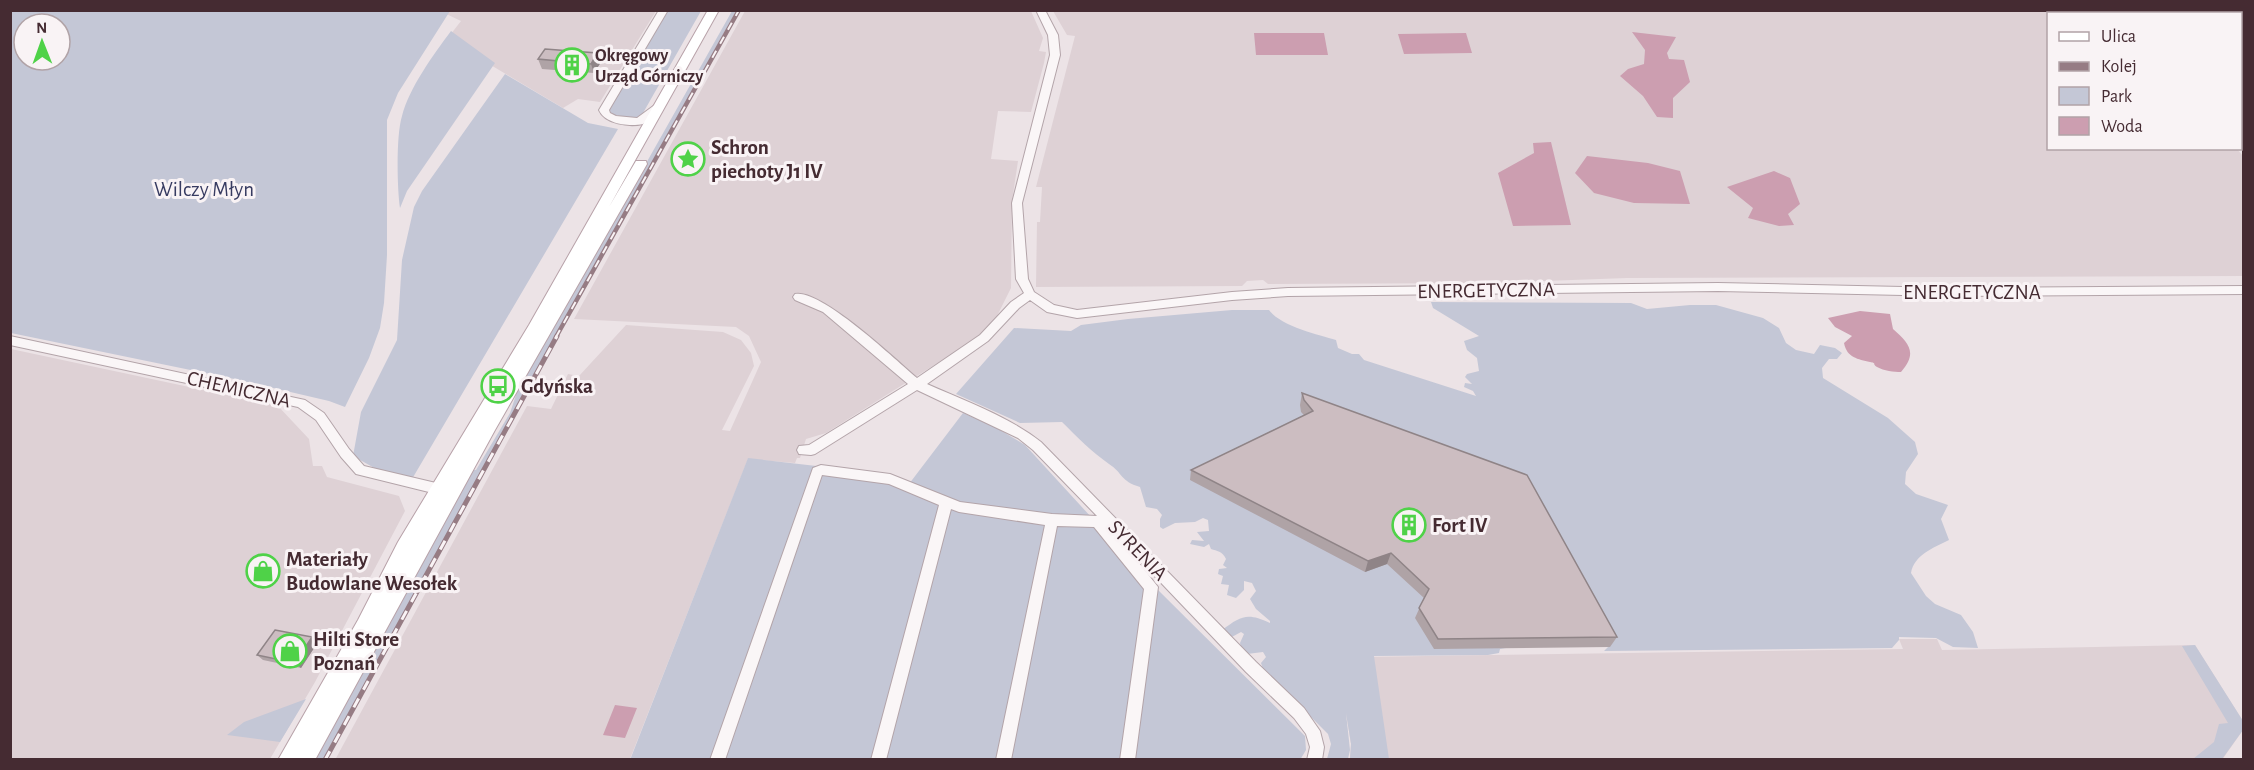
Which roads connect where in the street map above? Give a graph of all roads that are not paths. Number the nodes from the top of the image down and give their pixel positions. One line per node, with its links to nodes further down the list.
1 (664, 10): 6 (street)
2 (714, 10): 5 (main road)
3 (725, 10): 14 (main road)
4 (1040, 10): 9 (street)
5 (665, 100): 6 (street); 7 (main road)
6 (639, 122): 7 (street)
7 (642, 140): 15 (main road)
8 (2244, 290): 9 (street, ENERGETYCZNA)
9 (1030, 295): 12 (street)
10 (799, 297): 12 (street, SYRENIA)
11 (10, 340): 15 (street, CHEMICZNA)
12 (917, 385): 13 (street); 17 (street, SYRENIA)
13 (803, 450)
14 (463, 477): 15 (street); 18 (main road)
15 (437, 489): 18 (street); 20 (main road)
16 (946, 502): 19 (street); 22 (street); 23 (street)
17 (1100, 518): 19 (street); 25 (street); 26 (street, SYRENIA)
18 (440, 519): 21 (main road)
19 (1052, 520): 24 (street)
20 (287, 759)
21 (305, 759)
22 (717, 759)
23 (878, 759)
24 (1003, 759)
25 (1127, 759)
26 (1314, 759)

